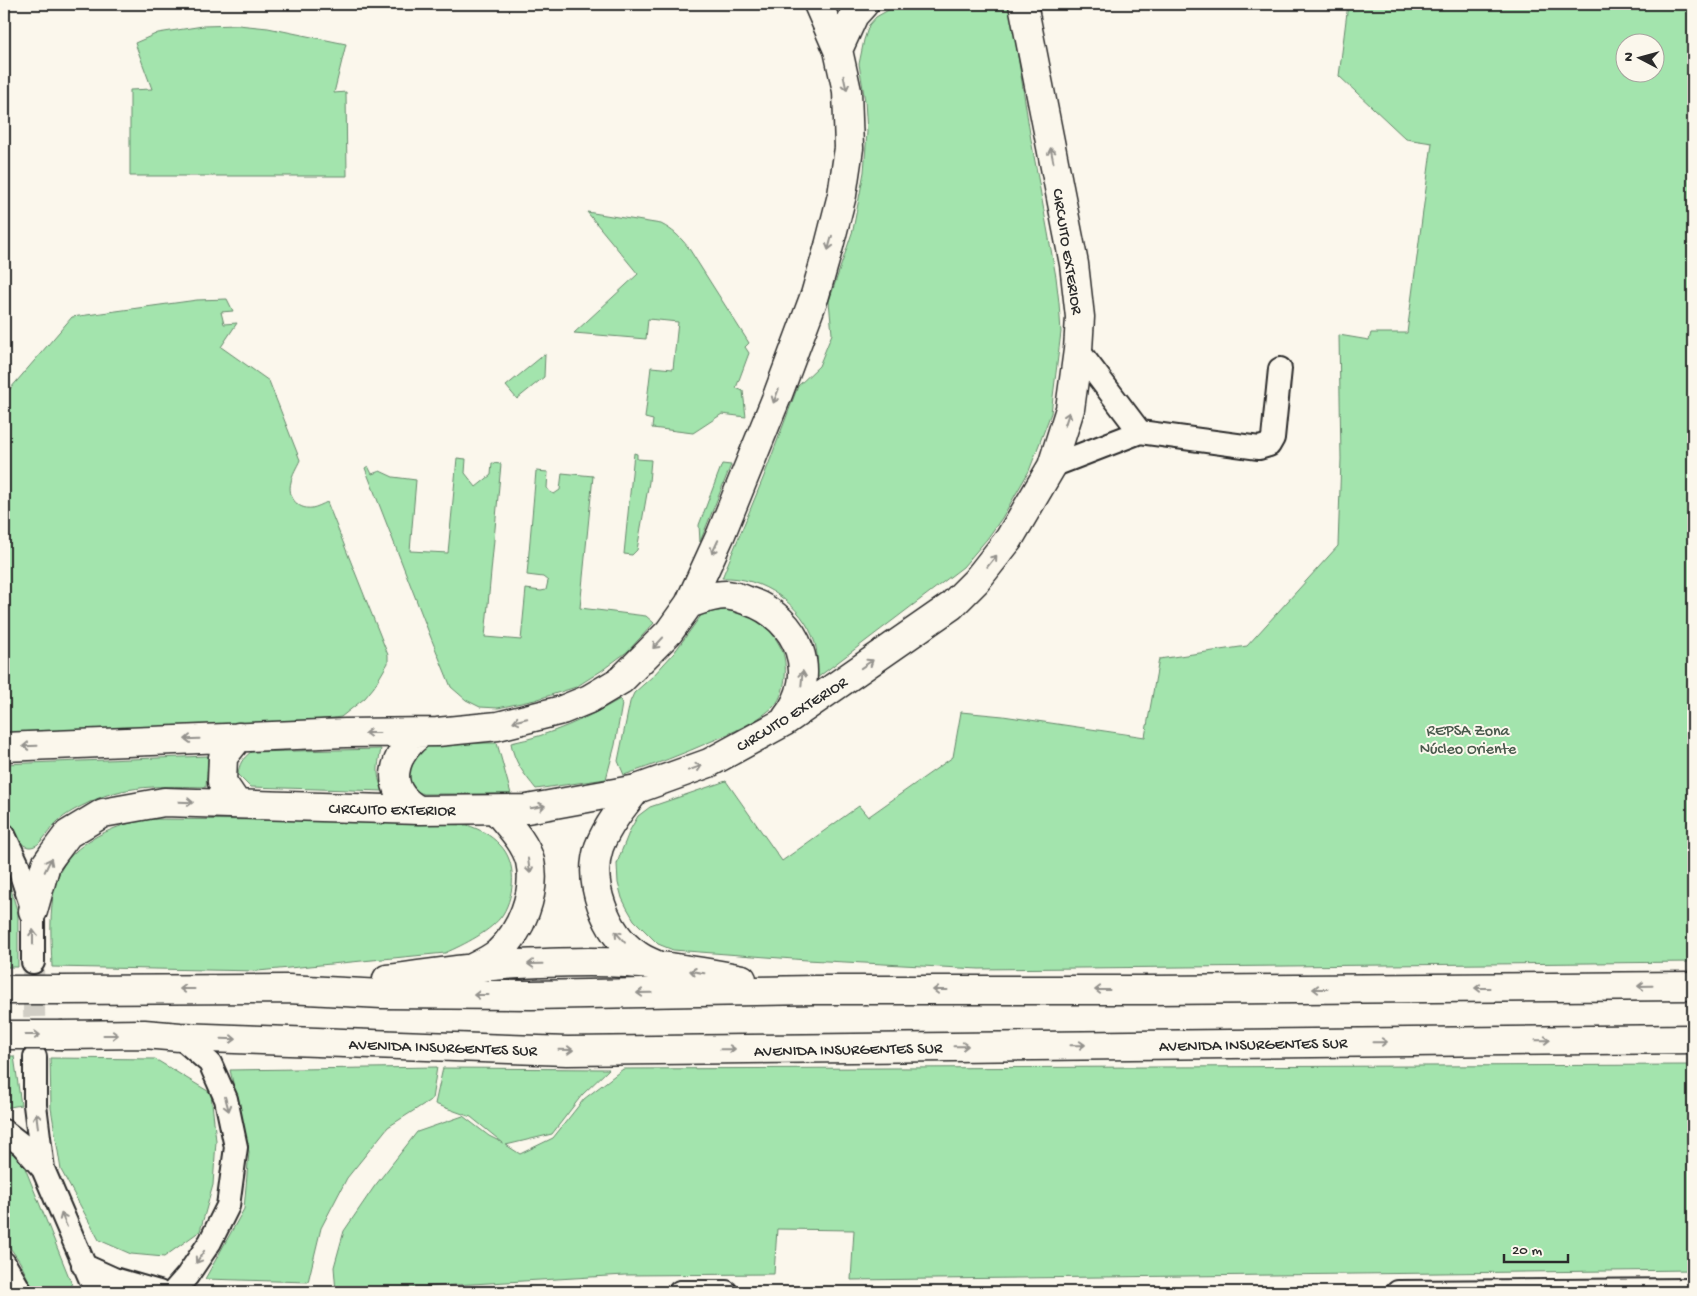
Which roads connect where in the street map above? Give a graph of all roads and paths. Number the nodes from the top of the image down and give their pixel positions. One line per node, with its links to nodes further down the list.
1 (818, 4): 4 (main road)
2 (864, 4): 4 (main road)
3 (1023, 4): 5 (main road, CIRCUITO EXTERIOR, one-way to 3)
4 (838, 50): 9 (main road, one-way to 9)
5 (1078, 350): 7 (street); 8 (main road, CIRCUITO EXTERIOR, one-way to 5)
6 (1280, 369): 7 (street)
7 (1140, 432): 8 (street)
8 (1052, 466): 10 (main road, CIRCUITO EXTERIOR, one-way to 8)
9 (689, 604): 10 (main road, one-way to 9); 11 (main road, one-way to 11)
10 (784, 722): 14 (main road, CIRCUITO EXTERIOR, one-way to 10)
11 (421, 733): 12 (main road, one-way to 12); 16 (main road)
12 (240, 737): 13 (main road, one-way to 13); 15 (main road)
13 (4, 746)
14 (637, 789): 17 (main road, CIRCUITO EXTERIOR, one-way to 14); 21 (main road, one-way to 14)
15 (237, 804): 16 (main road, CIRCUITO EXTERIOR); 19 (main road, CIRCUITO EXTERIOR, one-way to 15)
16 (419, 810): 17 (main road, CIRCUITO EXTERIOR)
17 (496, 810): 22 (main road, one-way to 22)
18 (4, 835): 19 (street, CIRCUITO EXTERIOR)
19 (33, 911): 20 (street, CIRCUITO EXTERIOR, one-way to 19)
20 (33, 962)
21 (658, 966): 22 (main road, one-way to 22); 26 (main road, one-way to 21)
22 (474, 967): 24 (main road)
23 (1693, 986): 26 (main road, one-way to 26)
24 (288, 989): 25 (main road, one-way to 25, bridge); 26 (main road, one-way to 24)
25 (4, 990)
26 (815, 990)
27 (4, 1035): 28 (main road, AVENIDA INSURGENTES SUR, one-way to 28, bridge)
28 (180, 1037): 29 (main road, AVENIDA INSURGENTES SUR, one-way to 29); 39 (street, one-way to 39)
29 (1693, 1039)
30 (35, 1057): 32 (street, one-way to 30)
31 (4, 1132): 32 (street)
32 (43, 1169): 34 (street, one-way to 32)
33 (4, 1264): 36 (street)
34 (83, 1265): 37 (street); 38 (street)
35 (1693, 1290): 42 (street)
36 (21, 1292)
37 (96, 1292)
38 (159, 1292)
39 (173, 1292)
40 (680, 1292): 41 (street)
41 (726, 1292)
42 (1398, 1292)

